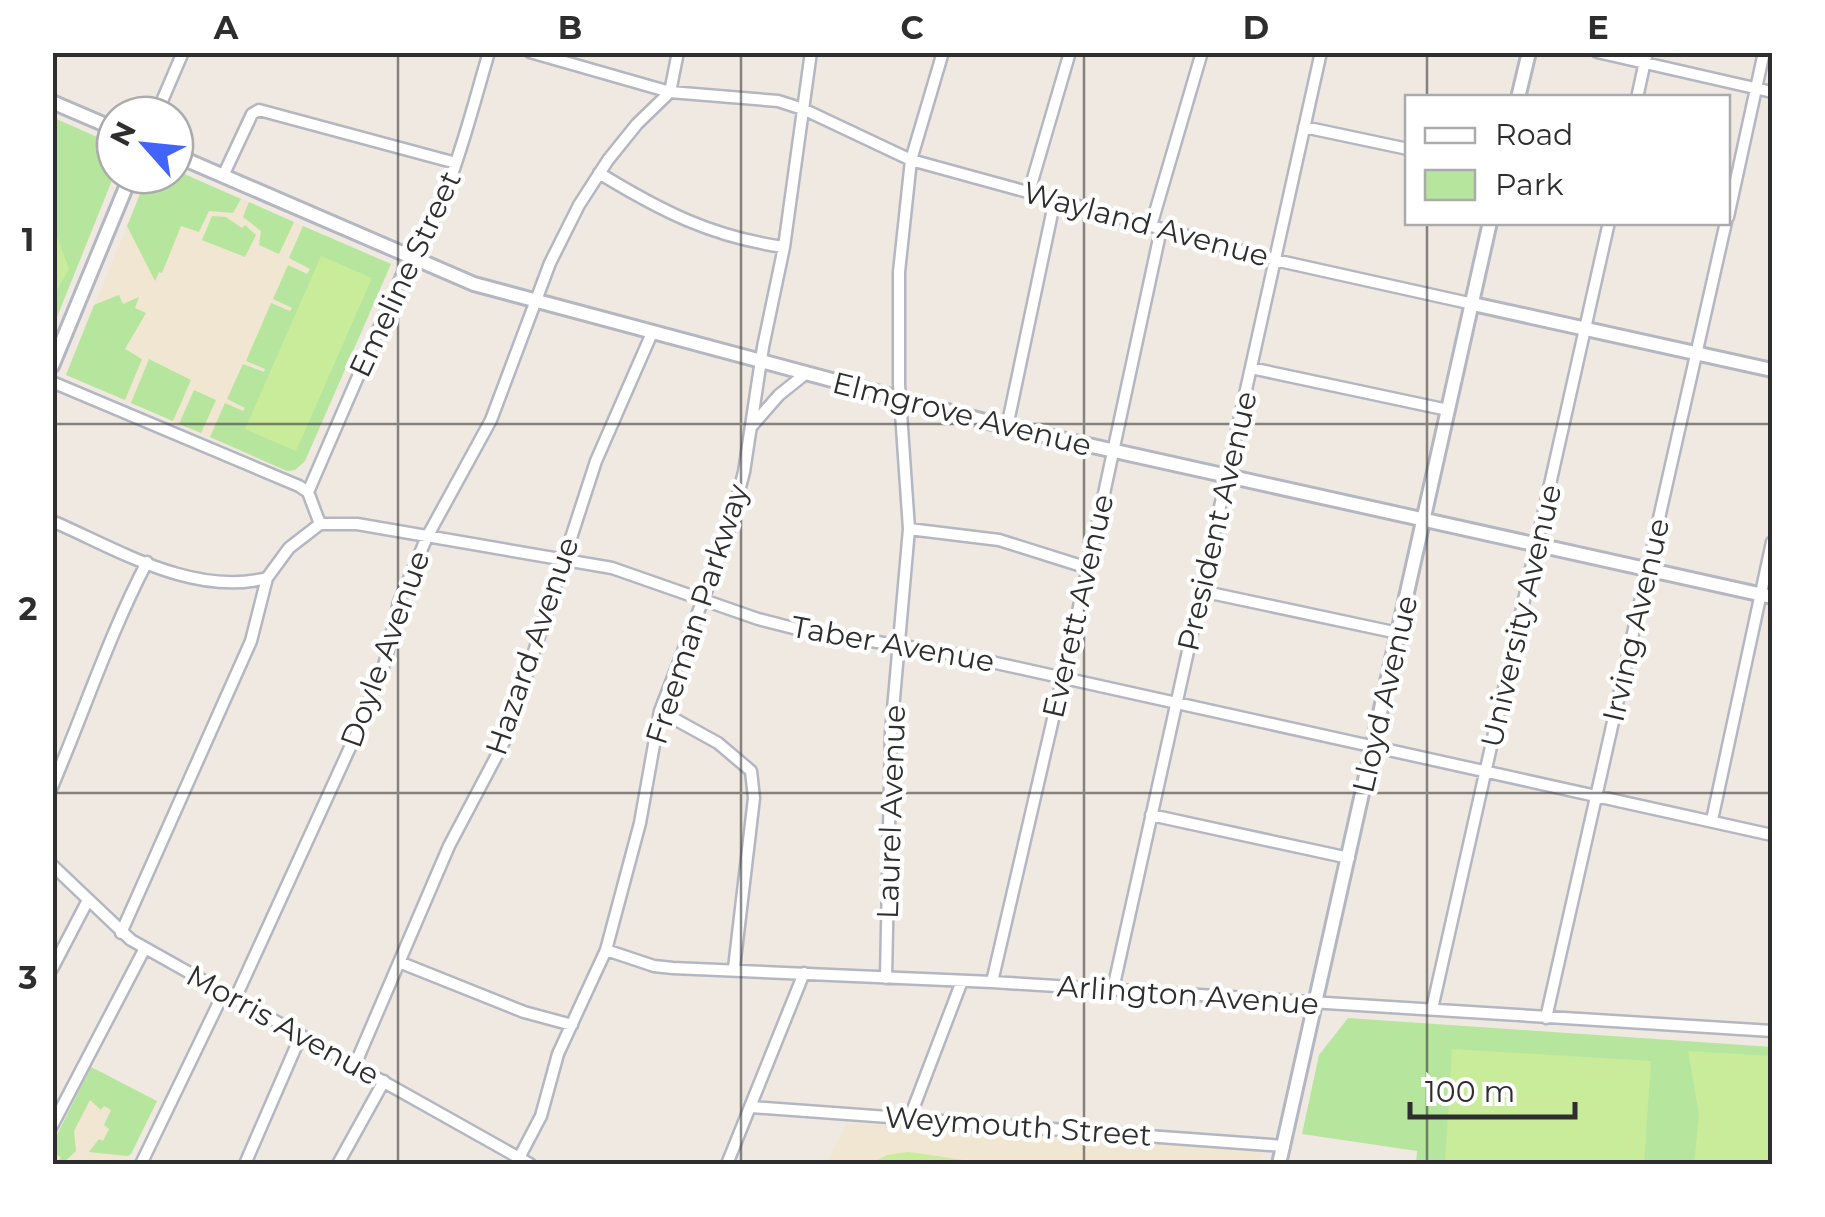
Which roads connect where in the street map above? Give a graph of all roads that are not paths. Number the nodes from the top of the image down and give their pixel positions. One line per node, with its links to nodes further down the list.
1 (183, 52): 17 (street)
2 (489, 52): 27 (street, Emeline Street)
3 (530, 52): 15 (street, Wayland Avenue)
4 (678, 52): 15 (street)
5 (811, 52): 21 (street, Freeman Parkway)
6 (943, 52): 25 (street, Laurel Avenue)
7 (1070, 52): 30 (street)
8 (1202, 52): 37 (street, Everett Avenue)
9 (1321, 52): 23 (street, President Avenue)
10 (1528, 52): 18 (street)
11 (1597, 52): 13 (street)
12 (1764, 52): 14 (street, Irving Avenue)
13 (1646, 57): 14 (street); 19 (street)
14 (1756, 88): 16 (street); 33 (street, Irving Avenue)
15 (670, 92): 21 (street, Wayland Avenue); 28 (street, Doyle Avenue)
16 (1772, 92)
17 (165, 95)
18 (1519, 95)
19 (1638, 95)
20 (52, 102): 22 (street)
21 (803, 108): 25 (street, Wayland Avenue); 38 (street, Freeman Parkway)
22 (95, 120)
23 (1304, 127): 24 (street); 40 (street, President Avenue)
24 (1405, 148)
25 (911, 160): 30 (street, Wayland Avenue); 52 (street, Laurel Avenue)
26 (195, 164): 29 (street, Elmgrove Avenue)
27 (456, 164): 29 (street); 39 (street, Emeline Street)
28 (599, 174): 38 (street); 41 (street, Doyle Avenue)
29 (223, 176): 39 (street, Elmgrove Avenue)
30 (1029, 192): 32 (street, Wayland Avenue)
31 (123, 195): 47 (street)
32 (1055, 198): 37 (street, Wayland Avenue); 54 (street)
33 (1730, 206)
34 (1489, 225): 42 (street, Lloyd Avenue)
35 (1608, 225): 43 (street, University Avenue)
36 (1726, 225): 45 (street, Irving Avenue)
37 (1156, 227): 40 (street, Wayland Avenue); 56 (street, Everett Avenue)
38 (784, 247): 46 (street, Freeman Parkway)
39 (413, 258): 41 (street, Elmgrove Avenue); 58 (street, Emeline Street)
40 (1275, 260): 42 (street, Wayland Avenue); 48 (street, President Avenue)
41 (536, 301): 44 (street, Elmgrove Avenue); 63 (street, Doyle Avenue)
42 (1472, 304): 43 (street, Wayland Avenue); 53 (street, Lloyd Avenue)
43 (1585, 329): 45 (street, Wayland Avenue); 65 (street, University Avenue)
44 (652, 333): 46 (street, Elmgrove Avenue); 66 (street, Hazard Avenue)
45 (1696, 354): 49 (street, Wayland Avenue); 69 (street, Irving Avenue)
46 (761, 363): 50 (street, Elmgrove Avenue); 55 (street, Freeman Parkway)
47 (52, 366)
48 (1251, 368): 53 (street); 57 (street, President Avenue)
49 (1772, 370)
50 (804, 375): 52 (street, Elmgrove Avenue); 55 (street)
51 (52, 382): 58 (street)
52 (900, 401): 54 (street, Elmgrove Avenue); 62 (street, Laurel Avenue)
53 (1448, 410): 59 (street, Lloyd Avenue)
54 (1006, 427): 56 (street, Elmgrove Avenue)
55 (750, 428): 73 (street, Freeman Parkway)
56 (1112, 450): 57 (street, Elmgrove Avenue); 68 (street, Everett Avenue)
57 (1227, 476): 59 (street, Elmgrove Avenue); 71 (street, President Avenue)
58 (308, 492): 61 (street)
59 (1424, 519): 65 (street, Elmgrove Avenue); 74 (street, Lloyd Avenue)
60 (52, 521): 67 (street)
61 (320, 524): 63 (street, Taber Avenue); 70 (street)
62 (908, 529): 68 (street); 75 (street, Laurel Avenue)
63 (427, 537): 66 (street, Taber Avenue); 101 (street, Doyle Avenue)
64 (1772, 542): 72 (street)
65 (1537, 545): 69 (street, Elmgrove Avenue); 80 (street, University Avenue)
66 (562, 560): 73 (street, Taber Avenue); 92 (street, Hazard Avenue)
67 (146, 562): 70 (street); 81 (street)
68 (1088, 568): 76 (street, Everett Avenue)
69 (1647, 570): 72 (street, Elmgrove Avenue); 82 (street, Irving Avenue)
70 (266, 578): 89 (street)
71 (1201, 590): 74 (street); 77 (street, President Avenue)
72 (1767, 596): 84 (street)
73 (703, 600): 75 (street, Taber Avenue); 78 (street, Freeman Parkway)
74 (1398, 634): 79 (street, Lloyd Avenue)
75 (898, 646): 76 (street, Taber Avenue); 96 (street, Laurel Avenue)
76 (1062, 676): 77 (street, Taber Avenue); 98 (street, Everett Avenue)
77 (1177, 701): 79 (street, Taber Avenue); 83 (street, President Avenue)
78 (660, 712): 91 (street, Freeman Parkway); 93 (street)
79 (1372, 747): 80 (street, Taber Avenue); 86 (street, Lloyd Avenue)
80 (1486, 772): 82 (street, Taber Avenue); 103 (street, University Avenue)
81 (52, 787)
82 (1596, 796): 84 (street, Taber Avenue); 104 (street, Irving Avenue)
83 (1151, 815): 86 (street); 99 (street, President Avenue)
84 (1712, 820): 85 (street, Taber Avenue)
85 (1772, 835)
86 (1349, 858): 102 (street, Lloyd Avenue)
87 (52, 865): 88 (street, Morris Avenue)
88 (88, 900): 89 (street, Morris Avenue); 94 (street)
89 (121, 933): 90 (street, Morris Avenue)
90 (145, 948): 100 (street, Morris Avenue); 112 (street)
91 (606, 950): 93 (street, Arlington Avenue); 105 (street, Freeman Parkway)
92 (399, 962): 105 (street); 108 (street, Hazard Avenue)
93 (734, 968): 95 (street, Arlington Avenue)
94 (52, 969)
95 (804, 973): 96 (street, Arlington Avenue); 110 (street)
96 (886, 978): 97 (street, Arlington Avenue)
97 (962, 981): 98 (street, Arlington Avenue); 111 (street)
98 (992, 982): 99 (street, Arlington Avenue)
99 (1113, 989): 102 (street, Arlington Avenue)
100 (224, 992): 101 (street, Morris Avenue); 115 (street)
101 (235, 999): 107 (street, Morris Avenue)
102 (1315, 1003): 103 (street, Arlington Avenue); 113 (street, Lloyd Avenue)
103 (1432, 1009): 104 (street, Arlington Avenue)
104 (1546, 1018): 106 (street, Arlington Avenue)
105 (572, 1024): 114 (street, Freeman Parkway)
106 (1772, 1031)
107 (301, 1035): 108 (street, Morris Avenue); 116 (street)
108 (355, 1065): 109 (street, Morris Avenue)
109 (384, 1081): 114 (street, Morris Avenue); 117 (street)
110 (751, 1107): 111 (street, Weymouth Street); 118 (street)
111 (910, 1117): 113 (street, Weymouth Street)
112 (52, 1126)
113 (1284, 1146): 119 (street, Lloyd Avenue)
114 (524, 1162)
115 (141, 1164)
116 (245, 1164)
117 (338, 1164)
118 (727, 1164)
119 (1279, 1164)

